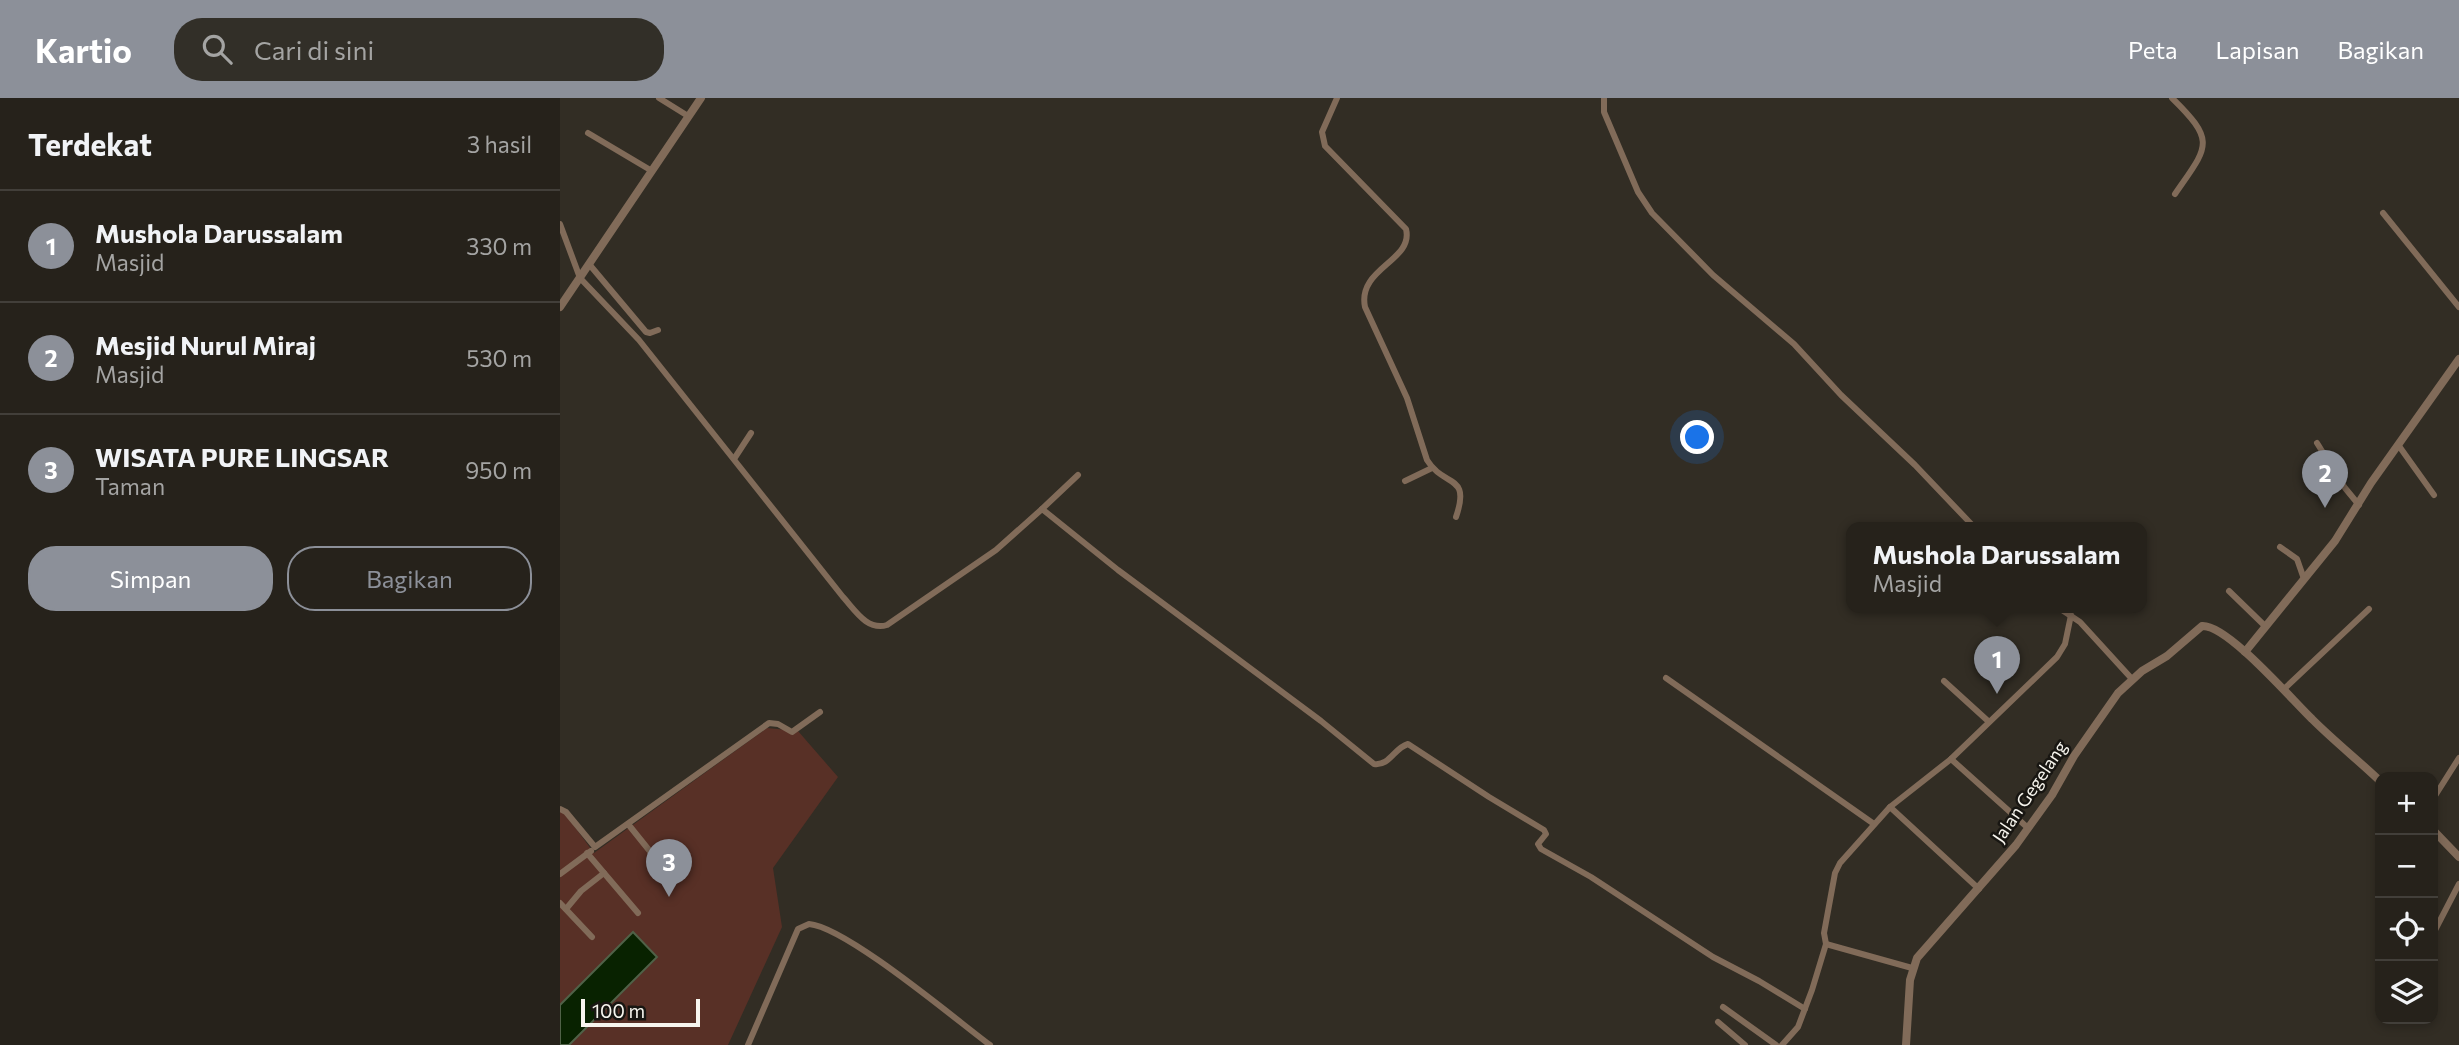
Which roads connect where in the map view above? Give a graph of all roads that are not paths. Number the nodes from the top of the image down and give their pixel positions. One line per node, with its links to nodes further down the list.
1 (659, 98): 6 (street)
2 (701, 98): 6 (street)
3 (1337, 98): 22 (street)
4 (1604, 98): 29 (street)
5 (2172, 98): 9 (street)
6 (688, 116): 8 (street)
7 (588, 133): 8 (street)
8 (652, 171): 12 (street)
9 (2175, 194)
10 (2383, 213): 15 (street)
11 (560, 224): 13 (street)
12 (589, 264): 13 (street); 16 (street)
13 (580, 278): 14 (street); 21 (street)
14 (560, 307)
15 (2459, 307)
16 (658, 330)
17 (2459, 359): 20 (street)
18 (751, 433): 21 (street)
19 (2317, 443): 26 (street)
20 (2399, 446): 25 (street); 26 (street)
21 (734, 459): 27 (street)
22 (1432, 468): 24 (street); 28 (street)
23 (1078, 475): 27 (street)
24 (1405, 481)
25 (2434, 495)
26 (2359, 505): 31 (street)
27 (1042, 509): 70 (street)
28 (1456, 517)
29 (1969, 522)
30 (2280, 547): 31 (street)
31 (2304, 579): 36 (street)
32 (2230, 591): 36 (street)
33 (2369, 609): 41 (street)
34 (2068, 613): 35 (street)
35 (2071, 615): 39 (street); 43 (street)
36 (2265, 626): 37 (street)
37 (2245, 652): 39 (street, Jalan Gegelang); 41 (street)
38 (1666, 678): 51 (street)
39 (2132, 679): 52 (street, Jalan Gegelang)
40 (1944, 681): 43 (street)
41 (2283, 690): 46 (street)
42 (820, 712): 50 (street)
43 (1988, 721): 45 (street)
44 (2459, 758): 47 (street)
45 (1951, 759): 48 (street); 52 (street)
46 (2375, 776)
47 (2438, 791)
48 (1890, 807): 51 (street); 61 (street)
49 (560, 809): 54 (street)
50 (628, 824): 54 (street); 59 (street)
51 (1874, 824): 67 (street)
52 (2028, 828): 61 (street, Jalan Gegelang)
53 (2438, 835): 56 (street)
54 (595, 847): 55 (street)
55 (587, 853): 57 (street); 58 (street)
56 (2459, 858)
57 (604, 873): 63 (street); 64 (street)
58 (560, 874)
59 (668, 875)
60 (2459, 884): 65 (street)
61 (1979, 889): 68 (street, Jalan Gegelang)
62 (560, 903): 63 (street)
63 (566, 909): 66 (street)
64 (638, 913)
65 (2438, 924)
66 (592, 937)
67 (1826, 944): 68 (street); 70 (street)
68 (1912, 968): 77 (street, Jalan Gegelang)
69 (1723, 1007): 75 (street)
70 (1805, 1009): 76 (street)
71 (1718, 1022): 74 (street)
72 (748, 1045): 73 (street)
73 (990, 1045)
74 (1745, 1045)
75 (1776, 1045)
76 (1782, 1045)
77 (1906, 1045)

